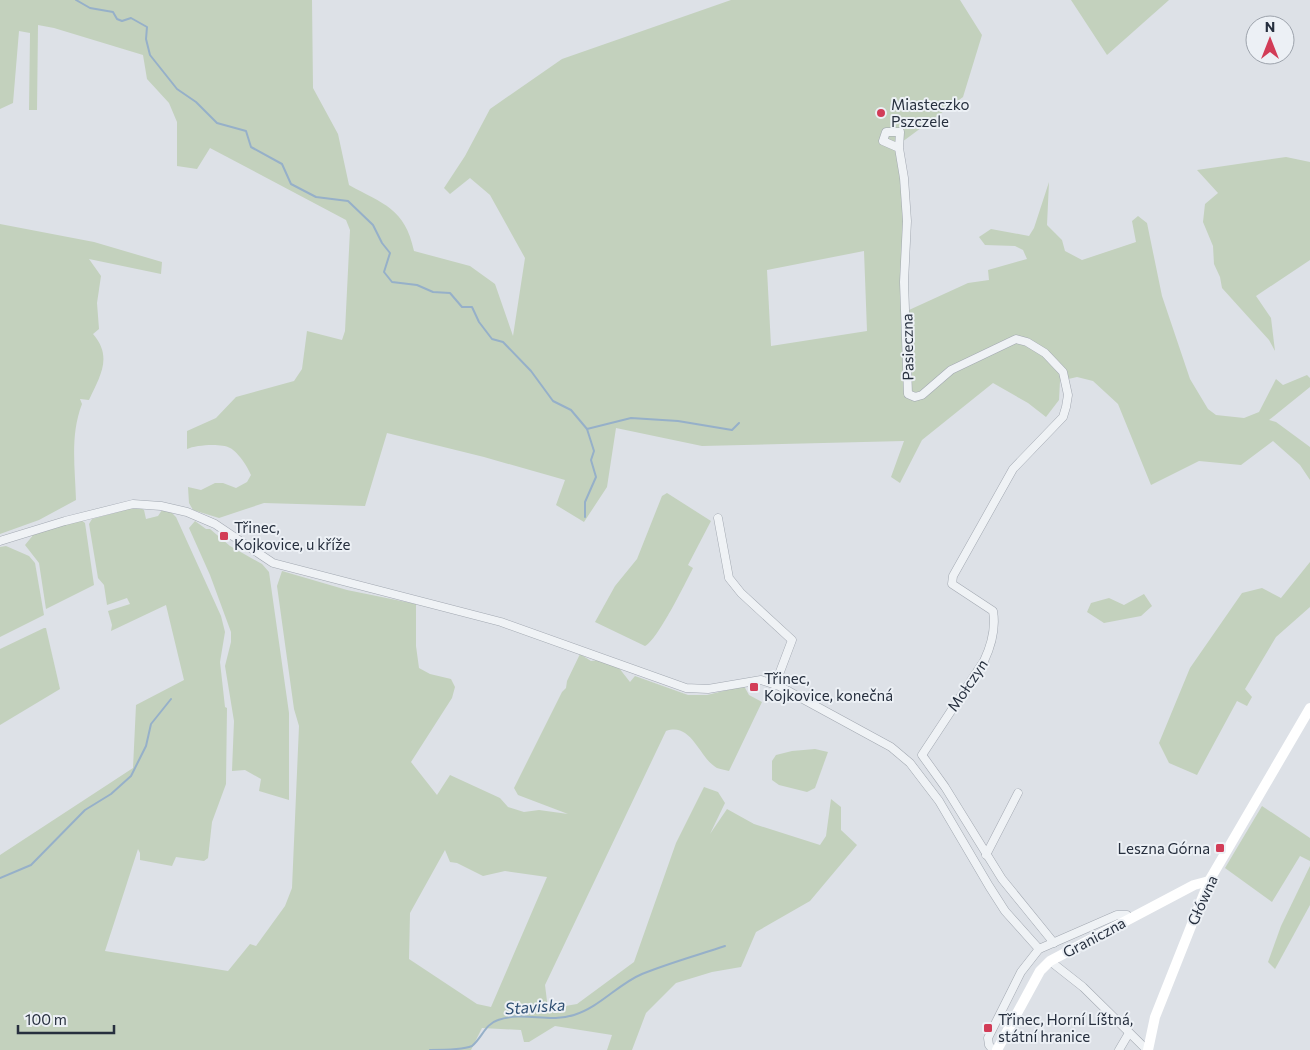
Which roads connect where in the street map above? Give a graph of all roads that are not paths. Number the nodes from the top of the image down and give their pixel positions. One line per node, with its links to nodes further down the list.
1 (899, 148): 2 (street, Pasieczna)
2 (1013, 469): 8 (street, Mołczyn)
3 (718, 518): 5 (street)
4 (0, 541): 5 (street)
5 (775, 685): 12 (street)
6 (1310, 708): 9 (street, Główna)
7 (1018, 793): 8 (street)
8 (986, 855): 11 (street, Mołczyn)
9 (1209, 881): 10 (street, Graniczna); 20 (street, Główna)
10 (1130, 918): 11 (street); 13 (street, Graniczna)
11 (1054, 943): 12 (street)
12 (1039, 949): 14 (street)
13 (1050, 961): 15 (street); 16 (street, Graniczna)
14 (1015, 985): 15 (street); 17 (street)
15 (1028, 991): 18 (street)
16 (1129, 1033): 19 (street); 20 (street, Graniczna)
17 (993, 1050)
18 (997, 1050)
19 (1119, 1050)
20 (1147, 1050)

